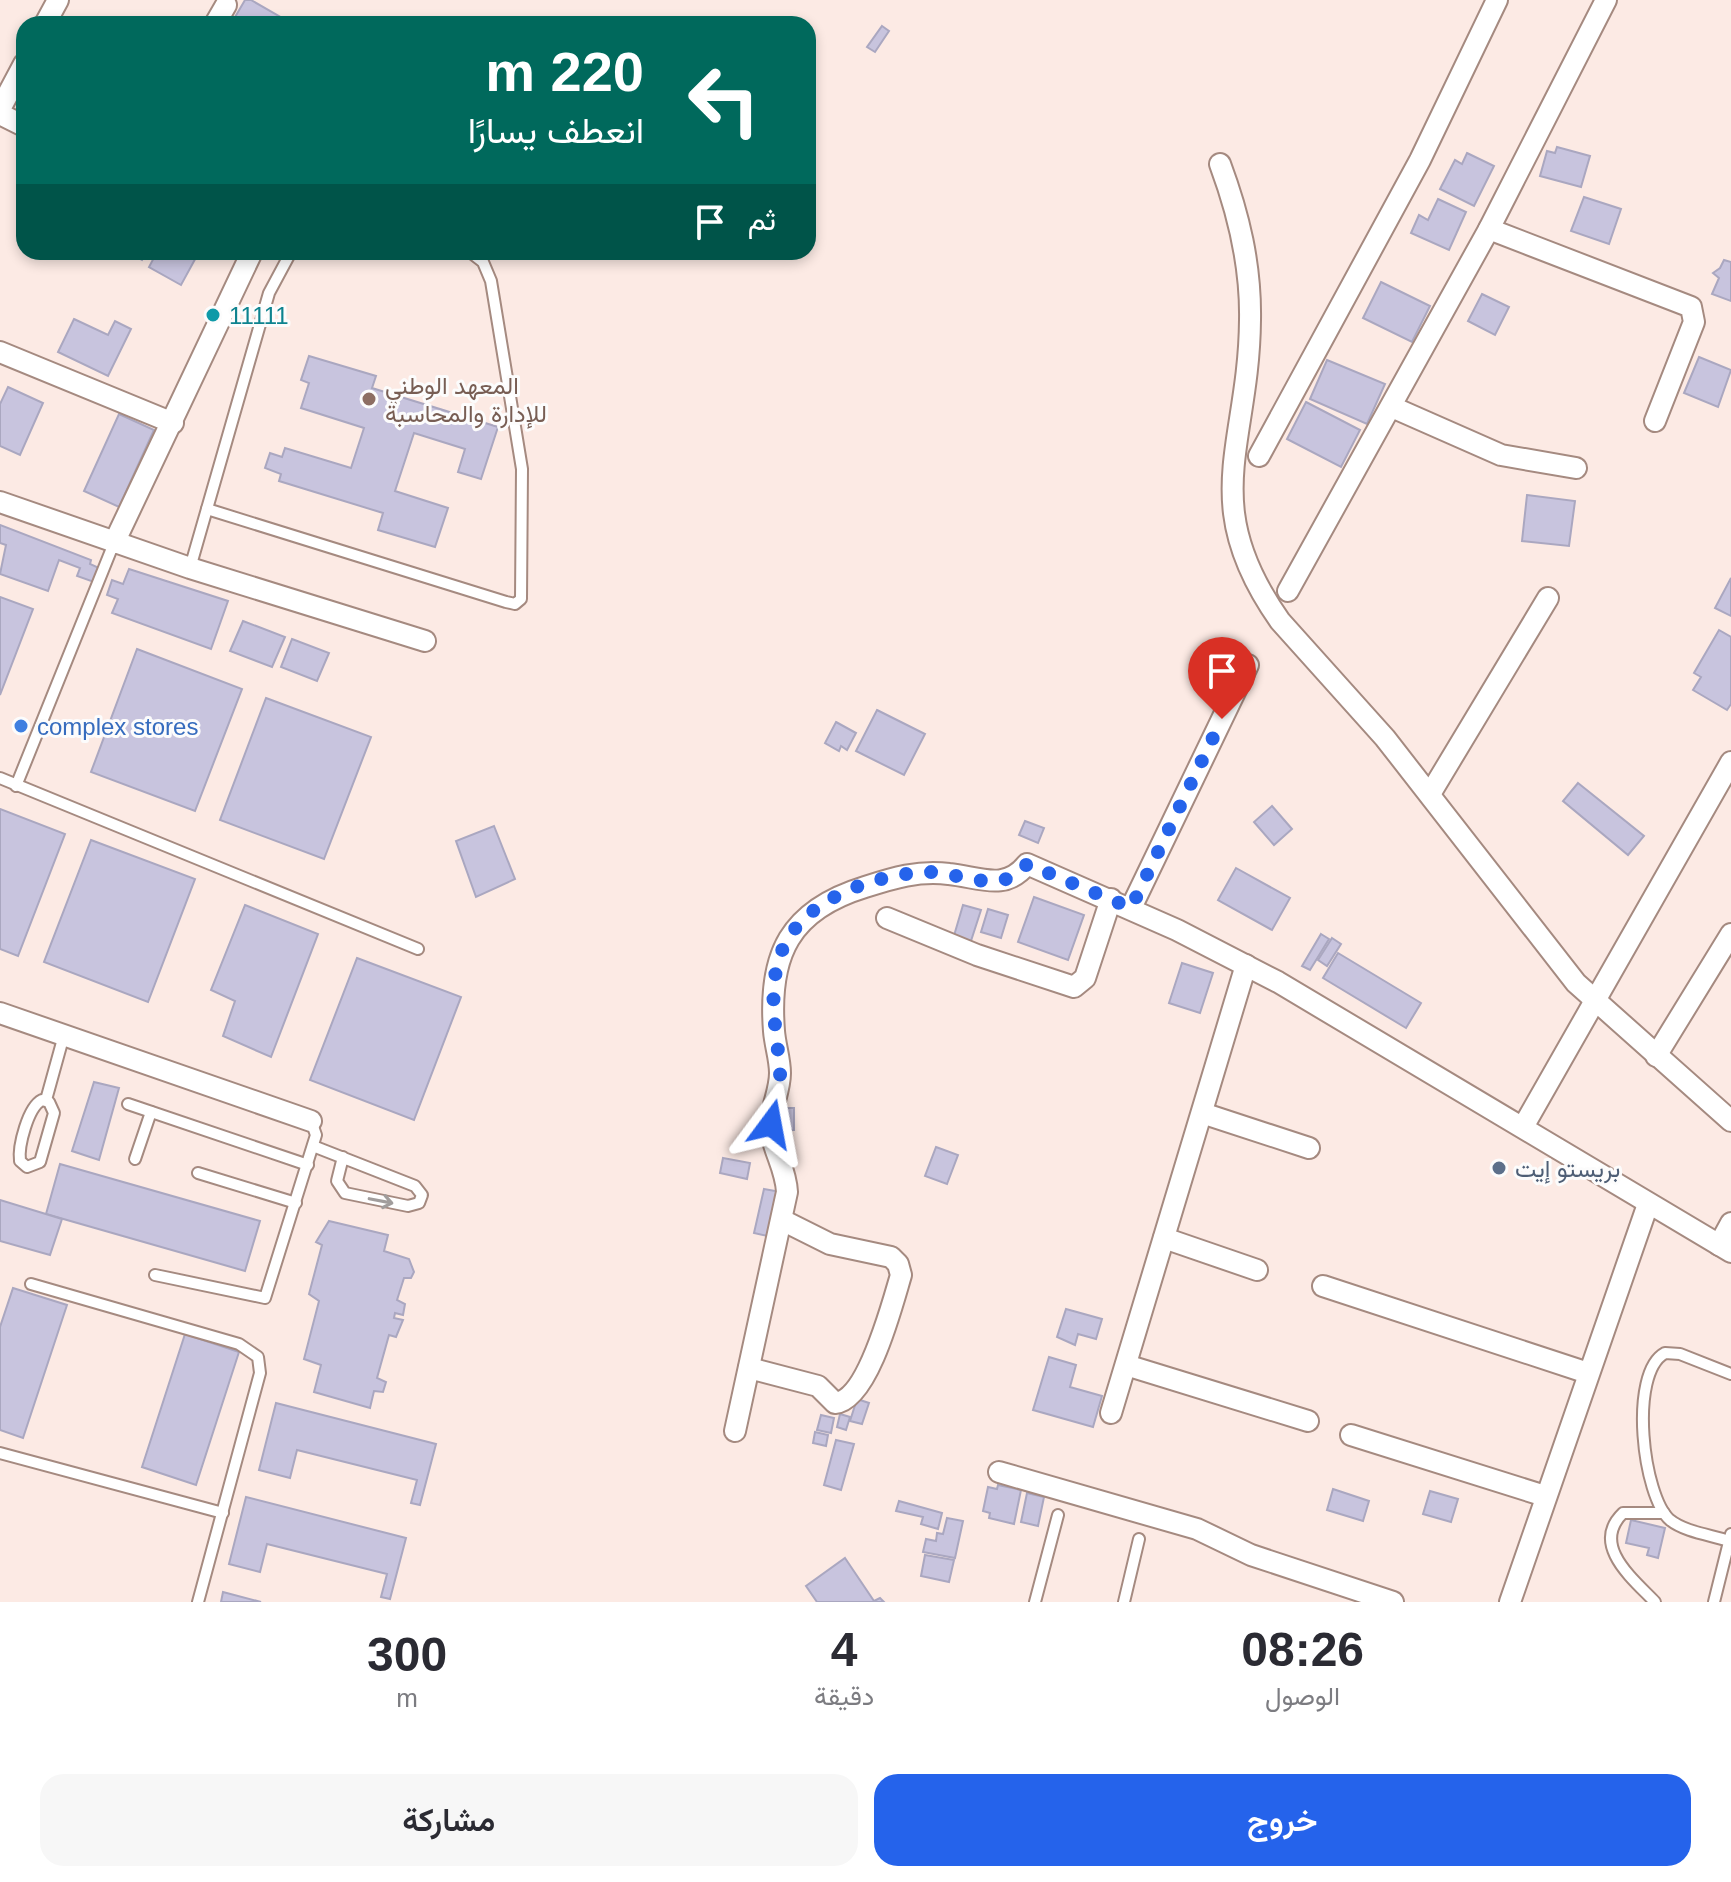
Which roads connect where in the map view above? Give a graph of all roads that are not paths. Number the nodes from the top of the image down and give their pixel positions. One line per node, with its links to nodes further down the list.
1 (1497, 0): 16 (street)
2 (1606, 0): 8 (street)
3 (226, 5): 4 (street)
4 (220, 16)
5 (16, 80): 6 (street)
6 (0, 111)
7 (1220, 164): 29 (street)
8 (1489, 229): 13 (street); 14 (street)
9 (248, 260): 15 (street)
10 (287, 260): 19 (lane)
11 (480, 260): 19 (lane)
12 (0, 352): 15 (street)
13 (1392, 407): 17 (street); 22 (street)
14 (1655, 421)
15 (173, 423): 20 (street)
16 (1259, 456)
17 (1576, 468)
18 (0, 502): 20 (street)
19 (207, 509): 21 (lane)
20 (114, 543): 21 (street); 28 (lane)
21 (190, 568): 24 (street)
22 (1288, 591)
23 (1548, 598): 29 (street)
24 (425, 641)
25 (1248, 665): 31 (street)
26 (1731, 762): 36 (street)
27 (0, 778): 28 (lane)
28 (16, 786): 34 (lane)
29 (1430, 794): 36 (street)
30 (1111, 899): 31 (street); 32 (street); 55 (street)
31 (1131, 908): 35 (street)
32 (887, 918)
33 (1731, 934): 39 (street)
34 (418, 949)
35 (1246, 965): 43 (street); 46 (street)
36 (1593, 1001): 39 (street); 46 (street)
37 (0, 1013): 38 (street)
38 (64, 1035): 40 (lane); 44 (street)
39 (1656, 1056): 45 (street)
40 (46, 1100): 40 (lane)
41 (128, 1104): 42 (lane)
42 (151, 1112): 50 (lane); 51 (lane)
43 (1202, 1113): 48 (street); 57 (street)
44 (311, 1121): 47 (lane)
45 (1731, 1121)
46 (1523, 1127): 54 (street)
47 (313, 1146): 49 (lane); 51 (lane)
48 (1309, 1148)
49 (343, 1157): 49 (lane, one-way to 49)
50 (135, 1159)
51 (308, 1165): 53 (lane)
52 (198, 1173): 53 (lane)
53 (296, 1203): 60 (lane)
54 (1648, 1204): 58 (street); 65 (street)
55 (782, 1220): 64 (street); 64 (street)
56 (1731, 1223): 58 (street)
57 (1164, 1238): 59 (street); 63 (street)
58 (1725, 1248)
59 (1257, 1270)
60 (155, 1275)
61 (31, 1284): 74 (lane)
62 (1323, 1286): 65 (street)
63 (1126, 1365): 67 (street); 68 (street)
64 (749, 1368): 69 (street)
65 (1588, 1373): 73 (street)
66 (1731, 1374): 75 (lane)
67 (1111, 1413)
68 (1308, 1421)
69 (735, 1431)
70 (1351, 1435): 73 (street)
71 (0, 1453): 74 (lane)
72 (999, 1472): 82 (street)
73 (1545, 1496): 83 (street)
74 (223, 1513): 79 (lane)
75 (1664, 1513): 77 (lane); 84 (lane)
76 (1058, 1515): 80 (lane)
77 (1730, 1538): 85 (lane)
78 (1139, 1539): 81 (lane)
79 (198, 1602)
80 (1035, 1602)
81 (1124, 1602)
82 (1393, 1602)
83 (1510, 1602)
84 (1655, 1602)
85 (1714, 1602)

